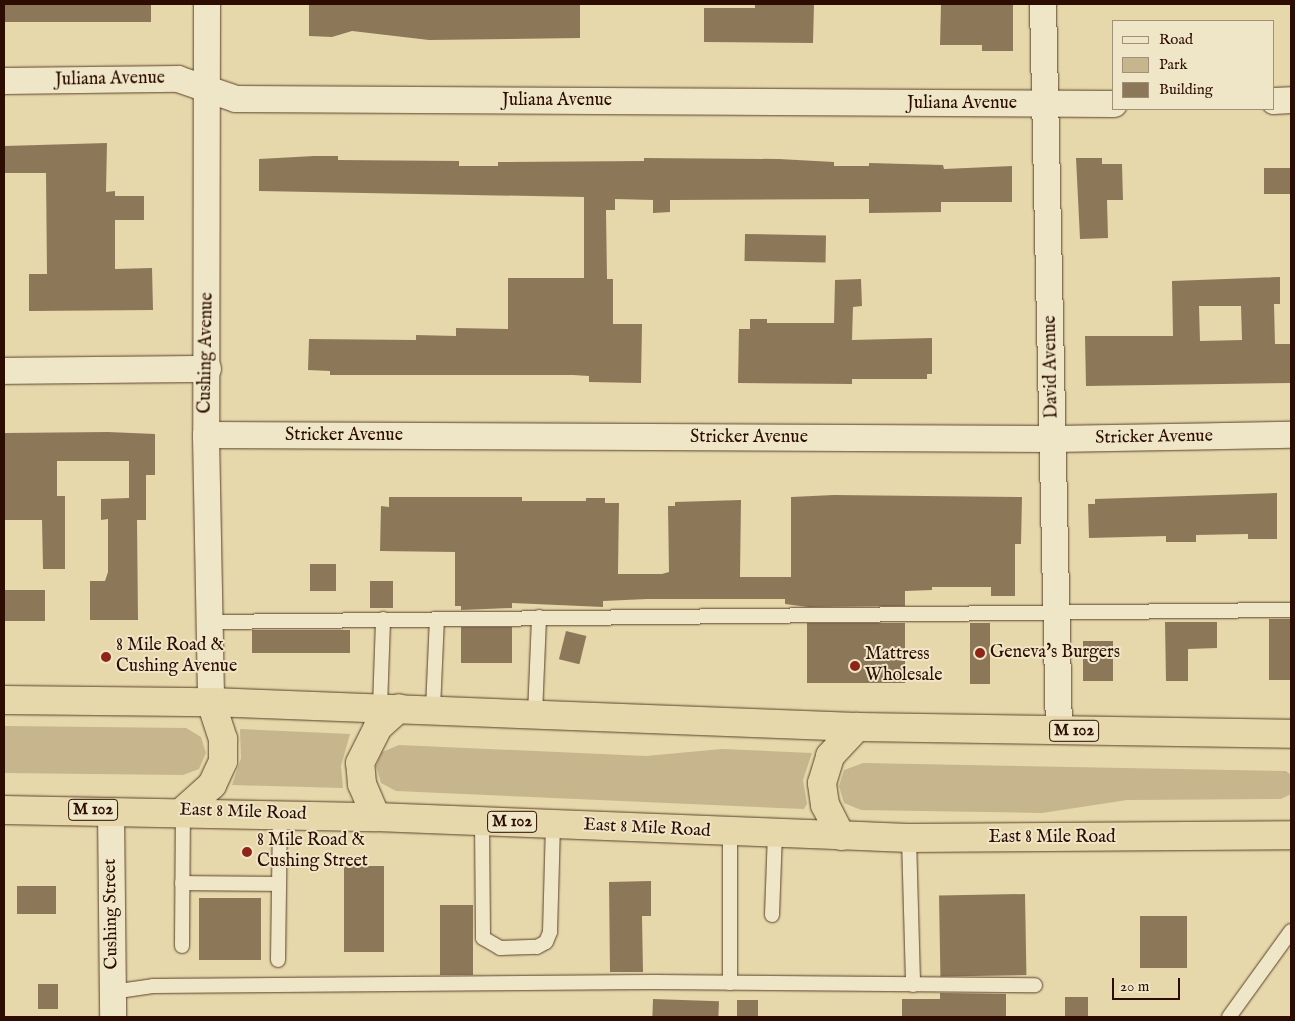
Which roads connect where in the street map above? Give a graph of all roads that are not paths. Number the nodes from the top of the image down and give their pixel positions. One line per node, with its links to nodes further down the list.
1 (207, 4): 4 (street, Cushing Avenue)
2 (1043, 4): 8 (street, David Avenue)
3 (4, 81): 4 (street, Juliana Avenue)
4 (208, 92): 8 (street, Juliana Avenue); 9 (street, Cushing Avenue)
5 (1291, 100): 6 (street)
6 (1275, 101)
7 (1112, 104): 8 (street, Juliana Avenue)
8 (1046, 105): 13 (street, David Avenue)
9 (208, 369): 10 (street); 11 (street, Cushing Avenue)
10 (4, 371)
11 (206, 435): 13 (street, Stricker Avenue); 19 (street, Cushing Avenue)
12 (1291, 435): 13 (street, Stricker Avenue)
13 (1054, 439): 15 (street, David Avenue)
14 (1291, 610): 15 (lane)
15 (1057, 613): 16 (lane); 26 (street, David Avenue)
16 (539, 617): 18 (lane); 24 (lane)
17 (383, 619): 18 (lane); 19 (lane); 22 (lane)
18 (437, 619): 23 (lane)
19 (209, 622): 21 (street, Cushing Avenue)
20 (4, 700): 21 (highway, M 102)
21 (211, 702): 22 (highway, M 102); 30 (highway)
22 (390, 708): 23 (highway, M 102); 32 (highway)
23 (433, 710): 24 (highway, M 102)
24 (535, 714): 25 (highway, M 102)
25 (856, 727): 26 (highway, M 102); 38 (highway)
26 (1059, 730): 27 (highway, M 102)
27 (1291, 734)
28 (4, 810): 29 (highway, East 8 Mile Road / M 102)
29 (111, 810): 30 (highway, East 8 Mile Road / M 102); 49 (street, Cushing Street)
30 (183, 811): 31 (highway, East 8 Mile Road / M 102); 40 (lane)
31 (280, 814): 32 (highway, East 8 Mile Road / M 102); 41 (lane)
32 (376, 817): 33 (highway, East 8 Mile Road / M 102)
33 (482, 821): 34 (highway, East 8 Mile Road / M 102); 34 (lane)
34 (553, 824): 36 (highway, East 8 Mile Road / M 102)
35 (1288, 832): 39 (highway, East 8 Mile Road / M 102)
36 (730, 833): 37 (highway, East 8 Mile Road / M 102); 46 (lane)
37 (775, 834): 38 (highway, East 8 Mile Road / M 102); 42 (lane)
38 (841, 836): 39 (highway, East 8 Mile Road / M 102)
39 (909, 838): 47 (lane)
40 (182, 883): 41 (lane); 44 (lane)
41 (279, 884): 45 (lane)
42 (772, 915)
43 (1291, 931): 50 (lane)
44 (182, 946)
45 (278, 960)
46 (730, 983): 47 (lane); 49 (lane)
47 (913, 985): 48 (lane)
48 (1035, 985)
49 (113, 1005)
50 (1229, 1017)

